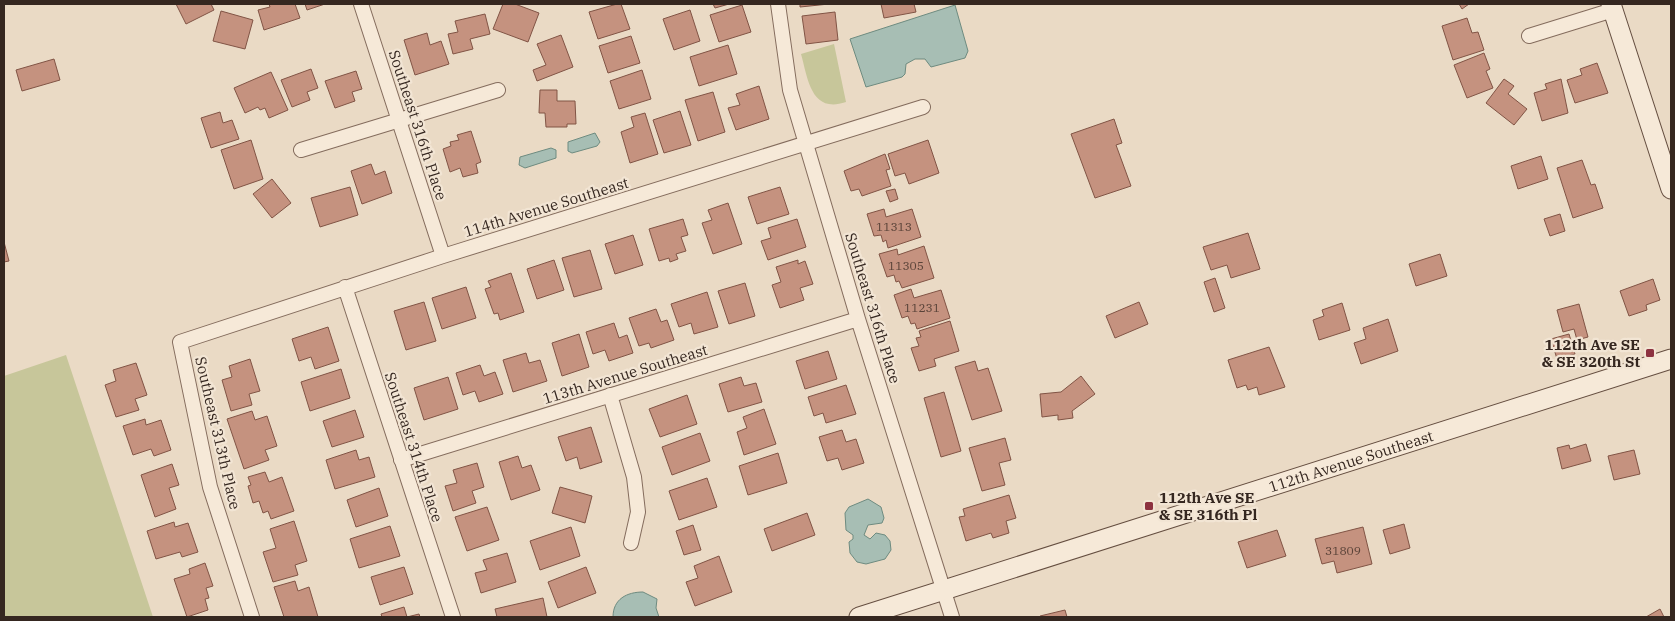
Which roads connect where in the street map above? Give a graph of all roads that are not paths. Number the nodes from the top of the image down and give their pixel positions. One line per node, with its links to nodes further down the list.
1 (362, 4): 7 (street, Southeast 316th Place)
2 (778, 4): 8 (street, Southeast 316th Place)
3 (1612, 7): 4 (street); 10 (street)
4 (1530, 36)
5 (498, 90): 7 (street)
6 (923, 107): 8 (street, 114th Avenue Southeast)
7 (399, 119): 9 (street); 11 (street, Southeast 316th Place)
8 (808, 144): 11 (street, 114th Avenue Southeast); 13 (street, Southeast 316th Place)
9 (301, 150)
10 (1671, 189)
11 (443, 256): 12 (street, 114th Avenue Southeast)
12 (345, 287): 14 (street, 114th Avenue Southeast); 17 (street, Southeast 314th Place)
13 (858, 319): 16 (street, 113th Avenue Southeast); 19 (street, Southeast 316th Place)
14 (180, 342): 20 (street, Southeast 313th Place)
15 (1671, 359): 19 (street, 112th Avenue Southeast)
16 (610, 395): 17 (street, 113th Avenue Southeast); 18 (street)
17 (401, 460): 21 (street, Southeast 314th Place)
18 (631, 543)
19 (943, 592): 22 (street, 112th Avenue Southeast); 23 (street, Southeast 316th Place)
20 (252, 617)
21 (453, 617)
22 (859, 617)
23 (952, 617)

